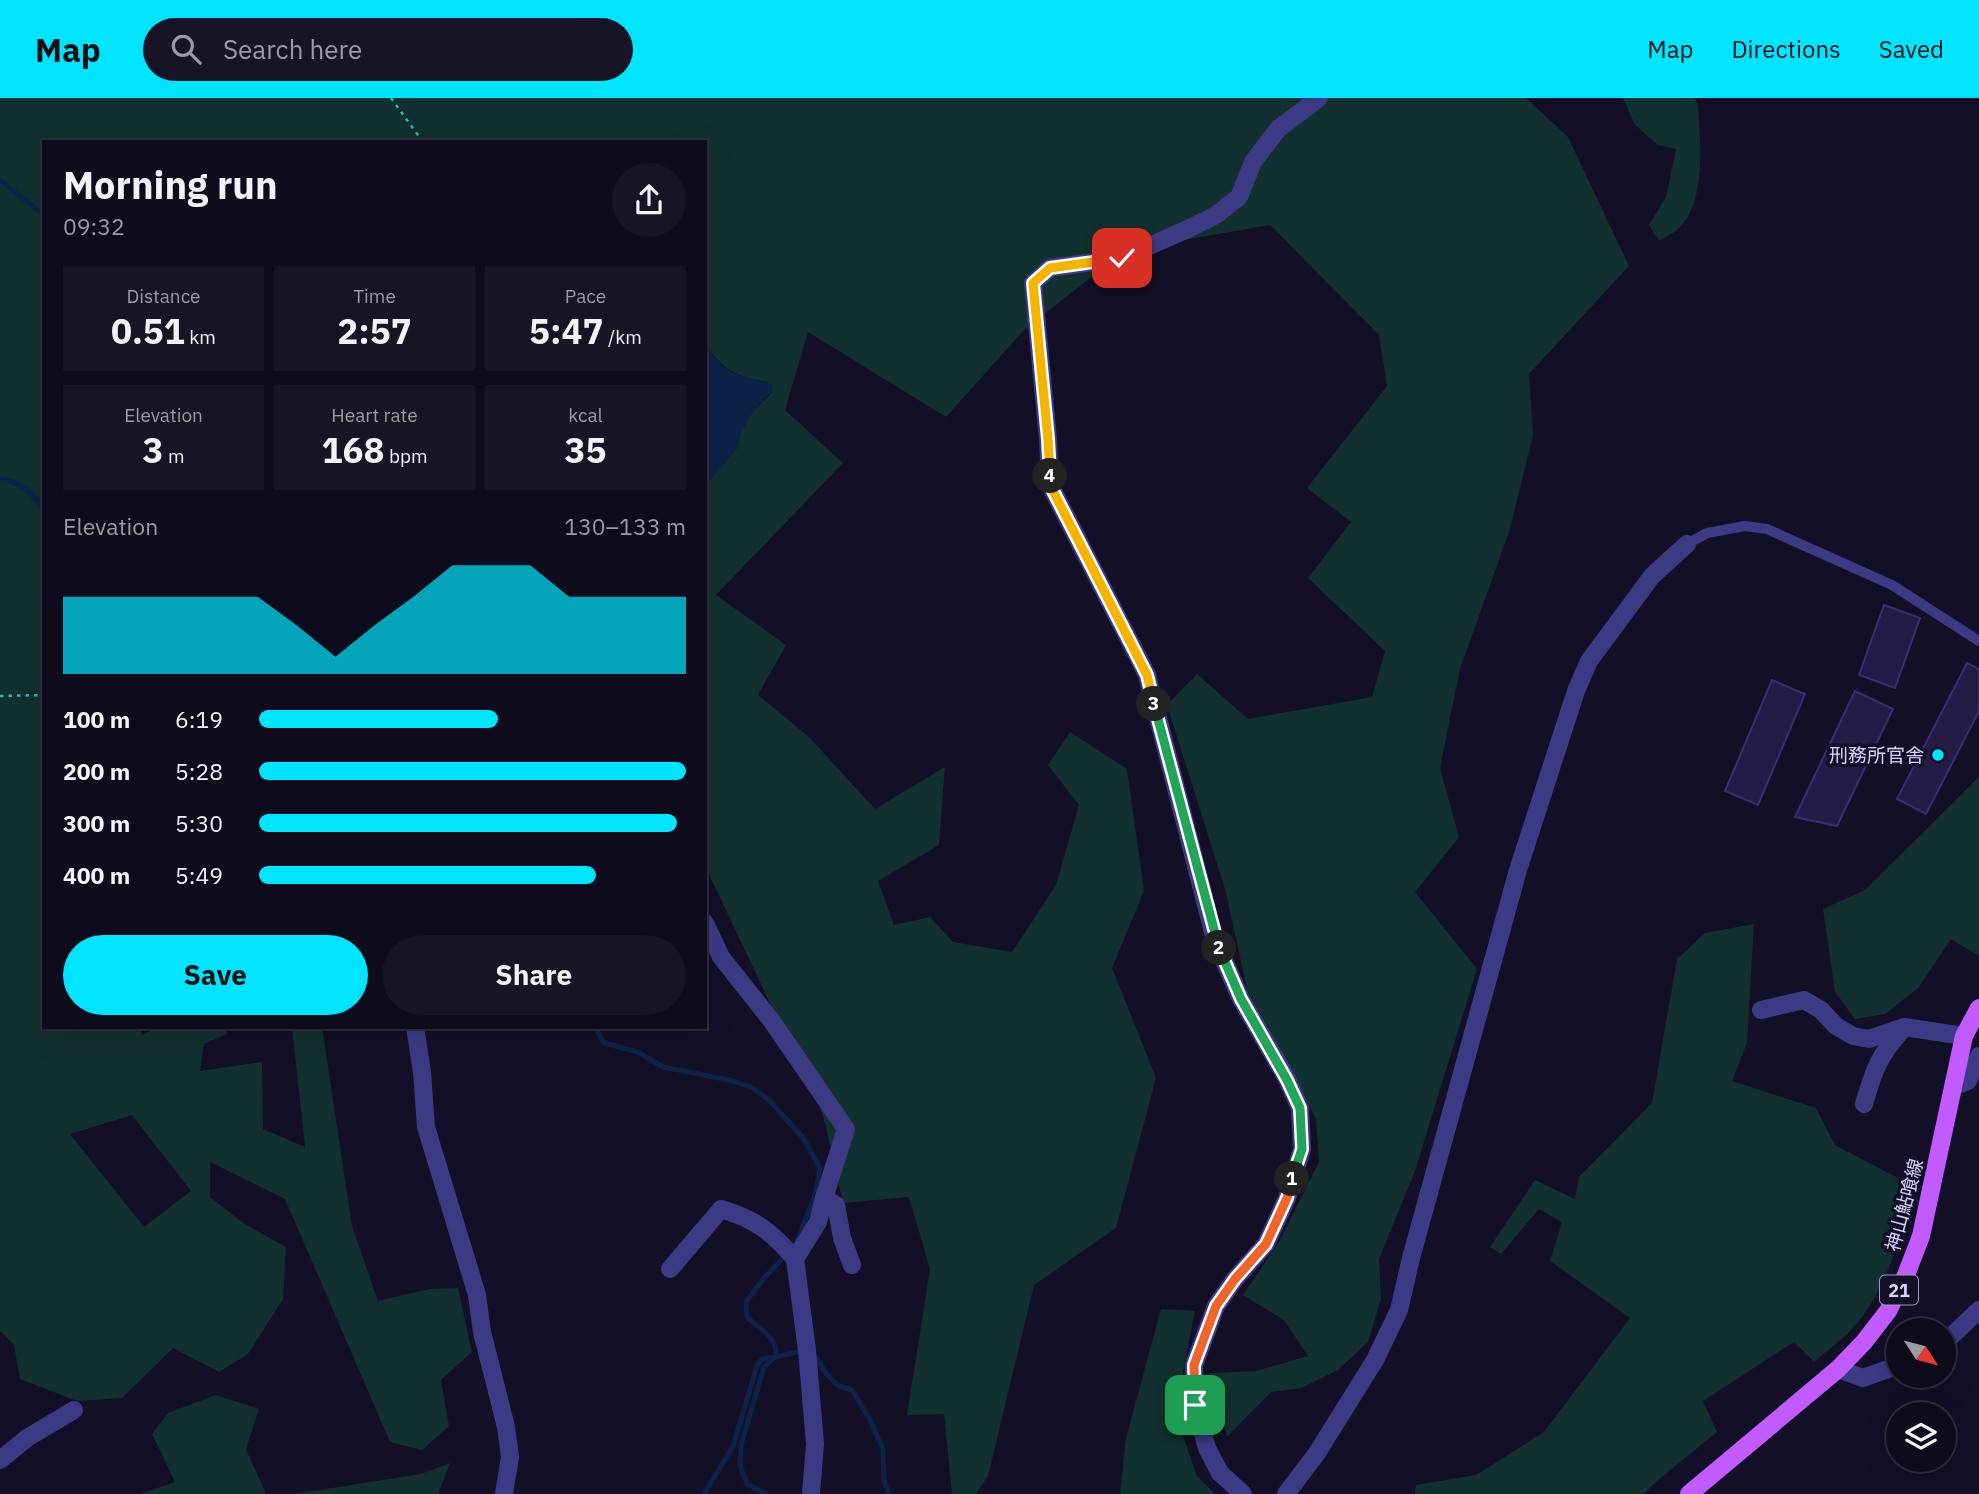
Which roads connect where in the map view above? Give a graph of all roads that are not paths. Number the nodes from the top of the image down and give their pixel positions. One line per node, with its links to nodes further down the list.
1 (1319, 98): 25 (street)
2 (1687, 544): 3 (lane); 26 (street)
3 (1979, 641)
4 (707, 927): 13 (street)
5 (1979, 1008): 9 (main road, 神山鮎喰線 / 21)
6 (1761, 1010): 7 (street)
7 (1904, 1027): 9 (street); 12 (street)
8 (415, 1029): 23 (street)
9 (1964, 1036): 11 (main road, 神山鮎喰線 / 21)
10 (1979, 1056): 11 (street)
11 (1953, 1087): 19 (main road, 神山鮎喰線 / 21)
12 (1864, 1104)
13 (824, 1198): 14 (street); 15 (street)
14 (790, 1254): 16 (street); 24 (street)
15 (852, 1265)
16 (670, 1269)
17 (1979, 1310): 18 (street)
18 (1956, 1332)
19 (1838, 1369): 20 (street); 27 (main road, 神山鮎喰線 / 21)
20 (1886, 1370)
21 (74, 1410): 22 (street)
22 (0, 1460)
23 (504, 1494)
24 (811, 1494)
25 (1243, 1494)
26 (1286, 1494)
27 (1689, 1494)

